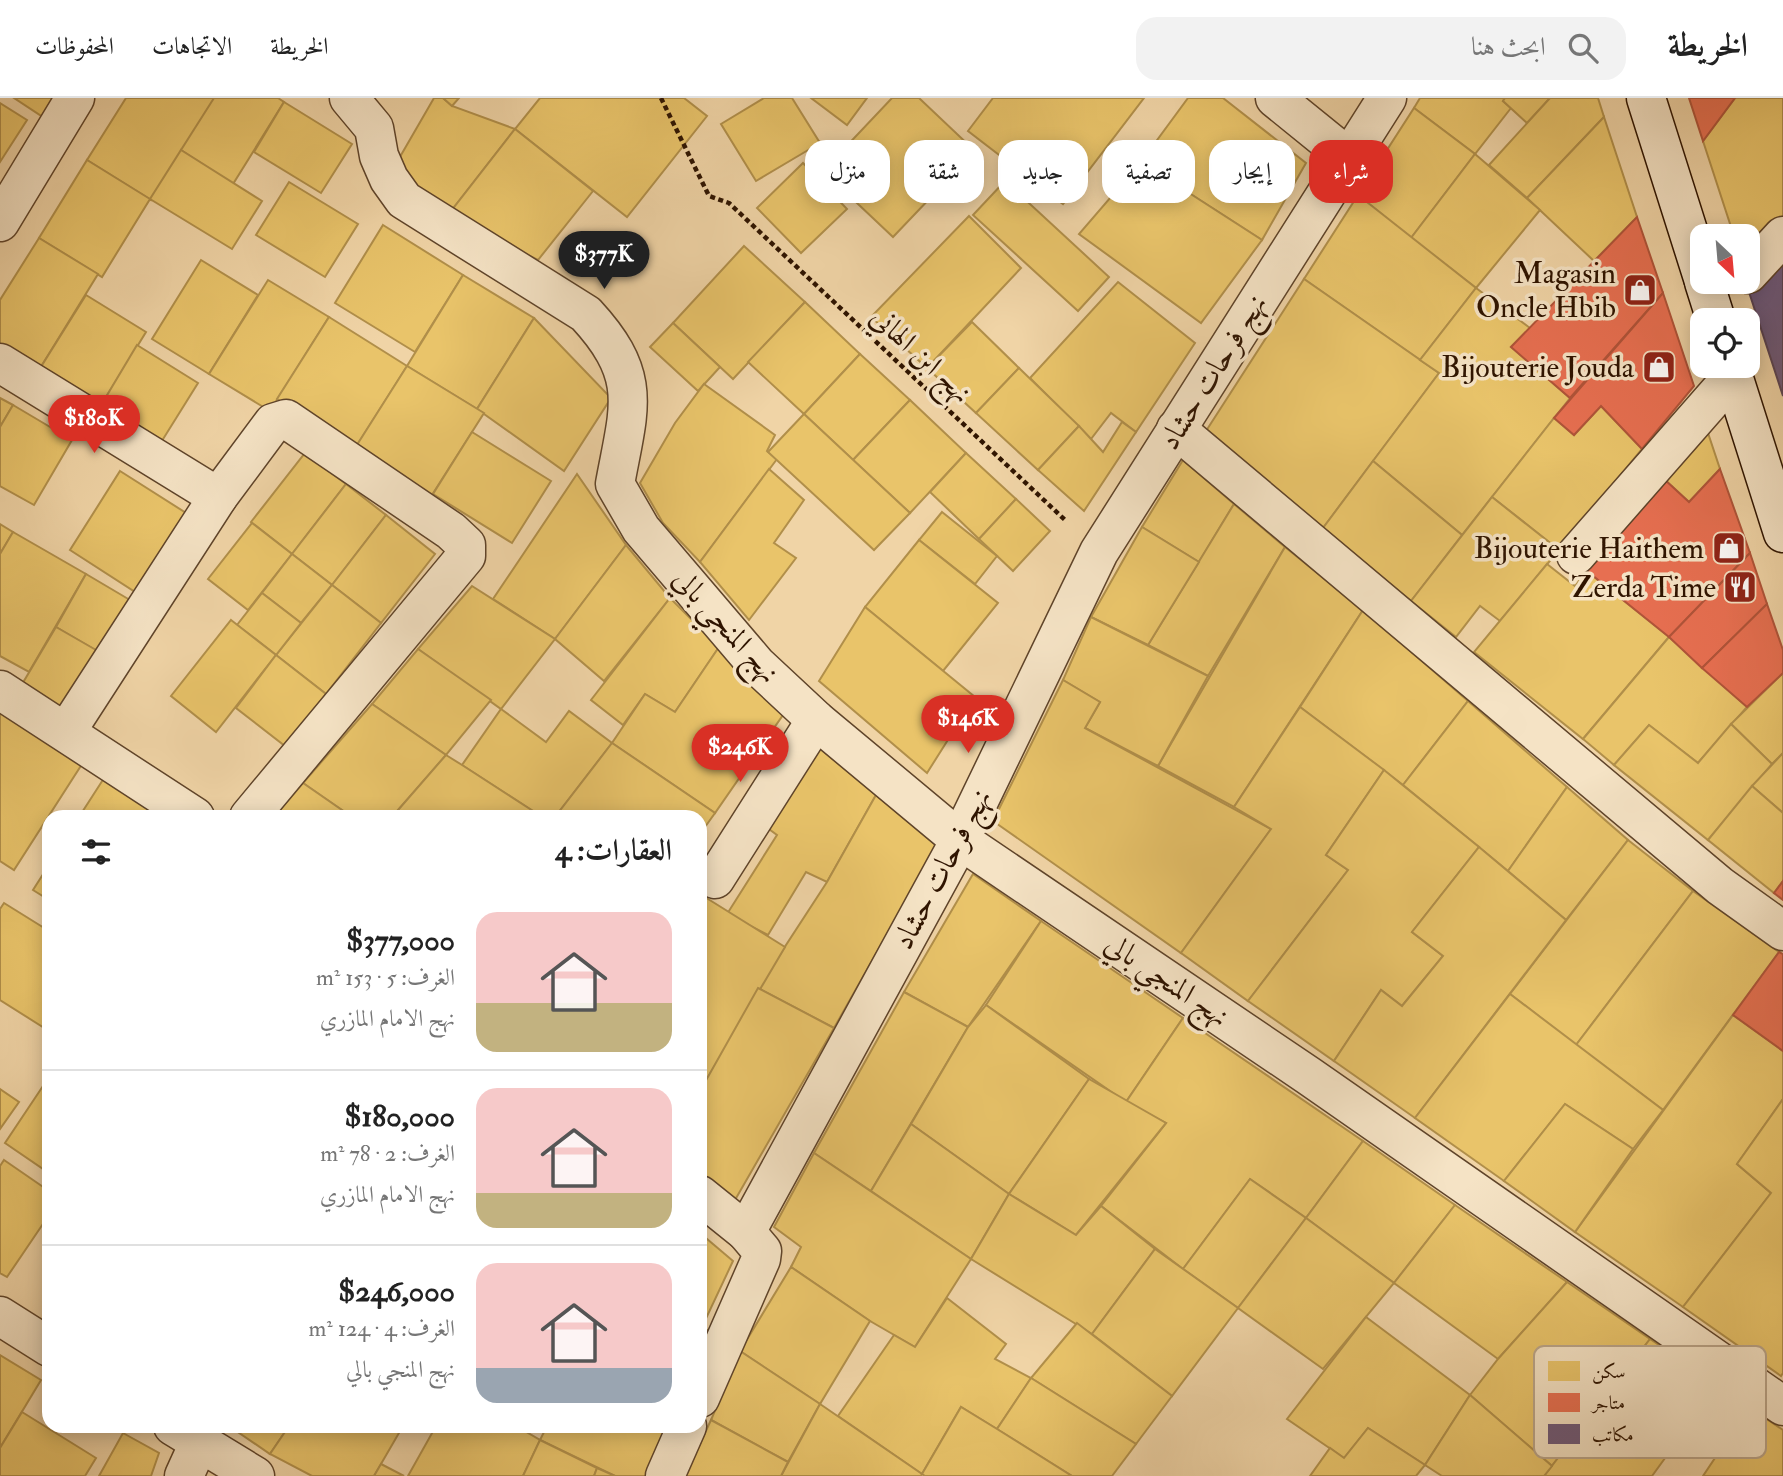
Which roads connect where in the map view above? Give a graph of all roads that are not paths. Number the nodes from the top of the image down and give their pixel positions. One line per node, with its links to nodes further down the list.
1 (75, 98): 9 (street)
2 (349, 98): 21 (street, نهج المنجي بالي)
3 (1275, 98): 6 (street)
4 (1387, 98): 7 (street, نهج فرحات حشاد)
5 (1646, 98): 12 (street)
6 (1327, 140)
7 (1360, 140)
8 (1320, 203): 16 (street, نهج فرحات حشاد)
9 (0, 222)
10 (1783, 236): 11 (street)
11 (1760, 261)
12 (1709, 298)
13 (0, 363): 17 (street)
14 (1726, 378): 19 (street)
15 (1734, 378): 18 (street)
16 (1176, 429): 25 (street, نهج فرحات حشاد); 27 (street)
17 (218, 497): 22 (street); 24 (street)
18 (1783, 533)
19 (1576, 555)
20 (0, 690): 22 (street)
21 (816, 720): 25 (street, نهج المنجي بالي); 26 (street)
22 (66, 732): 23 (street)
23 (184, 810)
24 (256, 810)
25 (960, 840): 29 (street, نهج فرحات حشاد); 32 (street, نهج المنجي بالي)
26 (715, 879)
27 (1783, 931)
28 (707, 1201): 29 (street)
29 (746, 1232): 33 (street)
30 (0, 1316): 31 (street)
31 (42, 1343)
32 (1697, 1346)
33 (707, 1382)
34 (1766, 1394): 35 (street, نهج المنجي بالي)
35 (1783, 1406)
36 (684, 1433): 39 (street)
37 (185, 1448): 38 (street)
38 (255, 1476)
39 (665, 1476)

